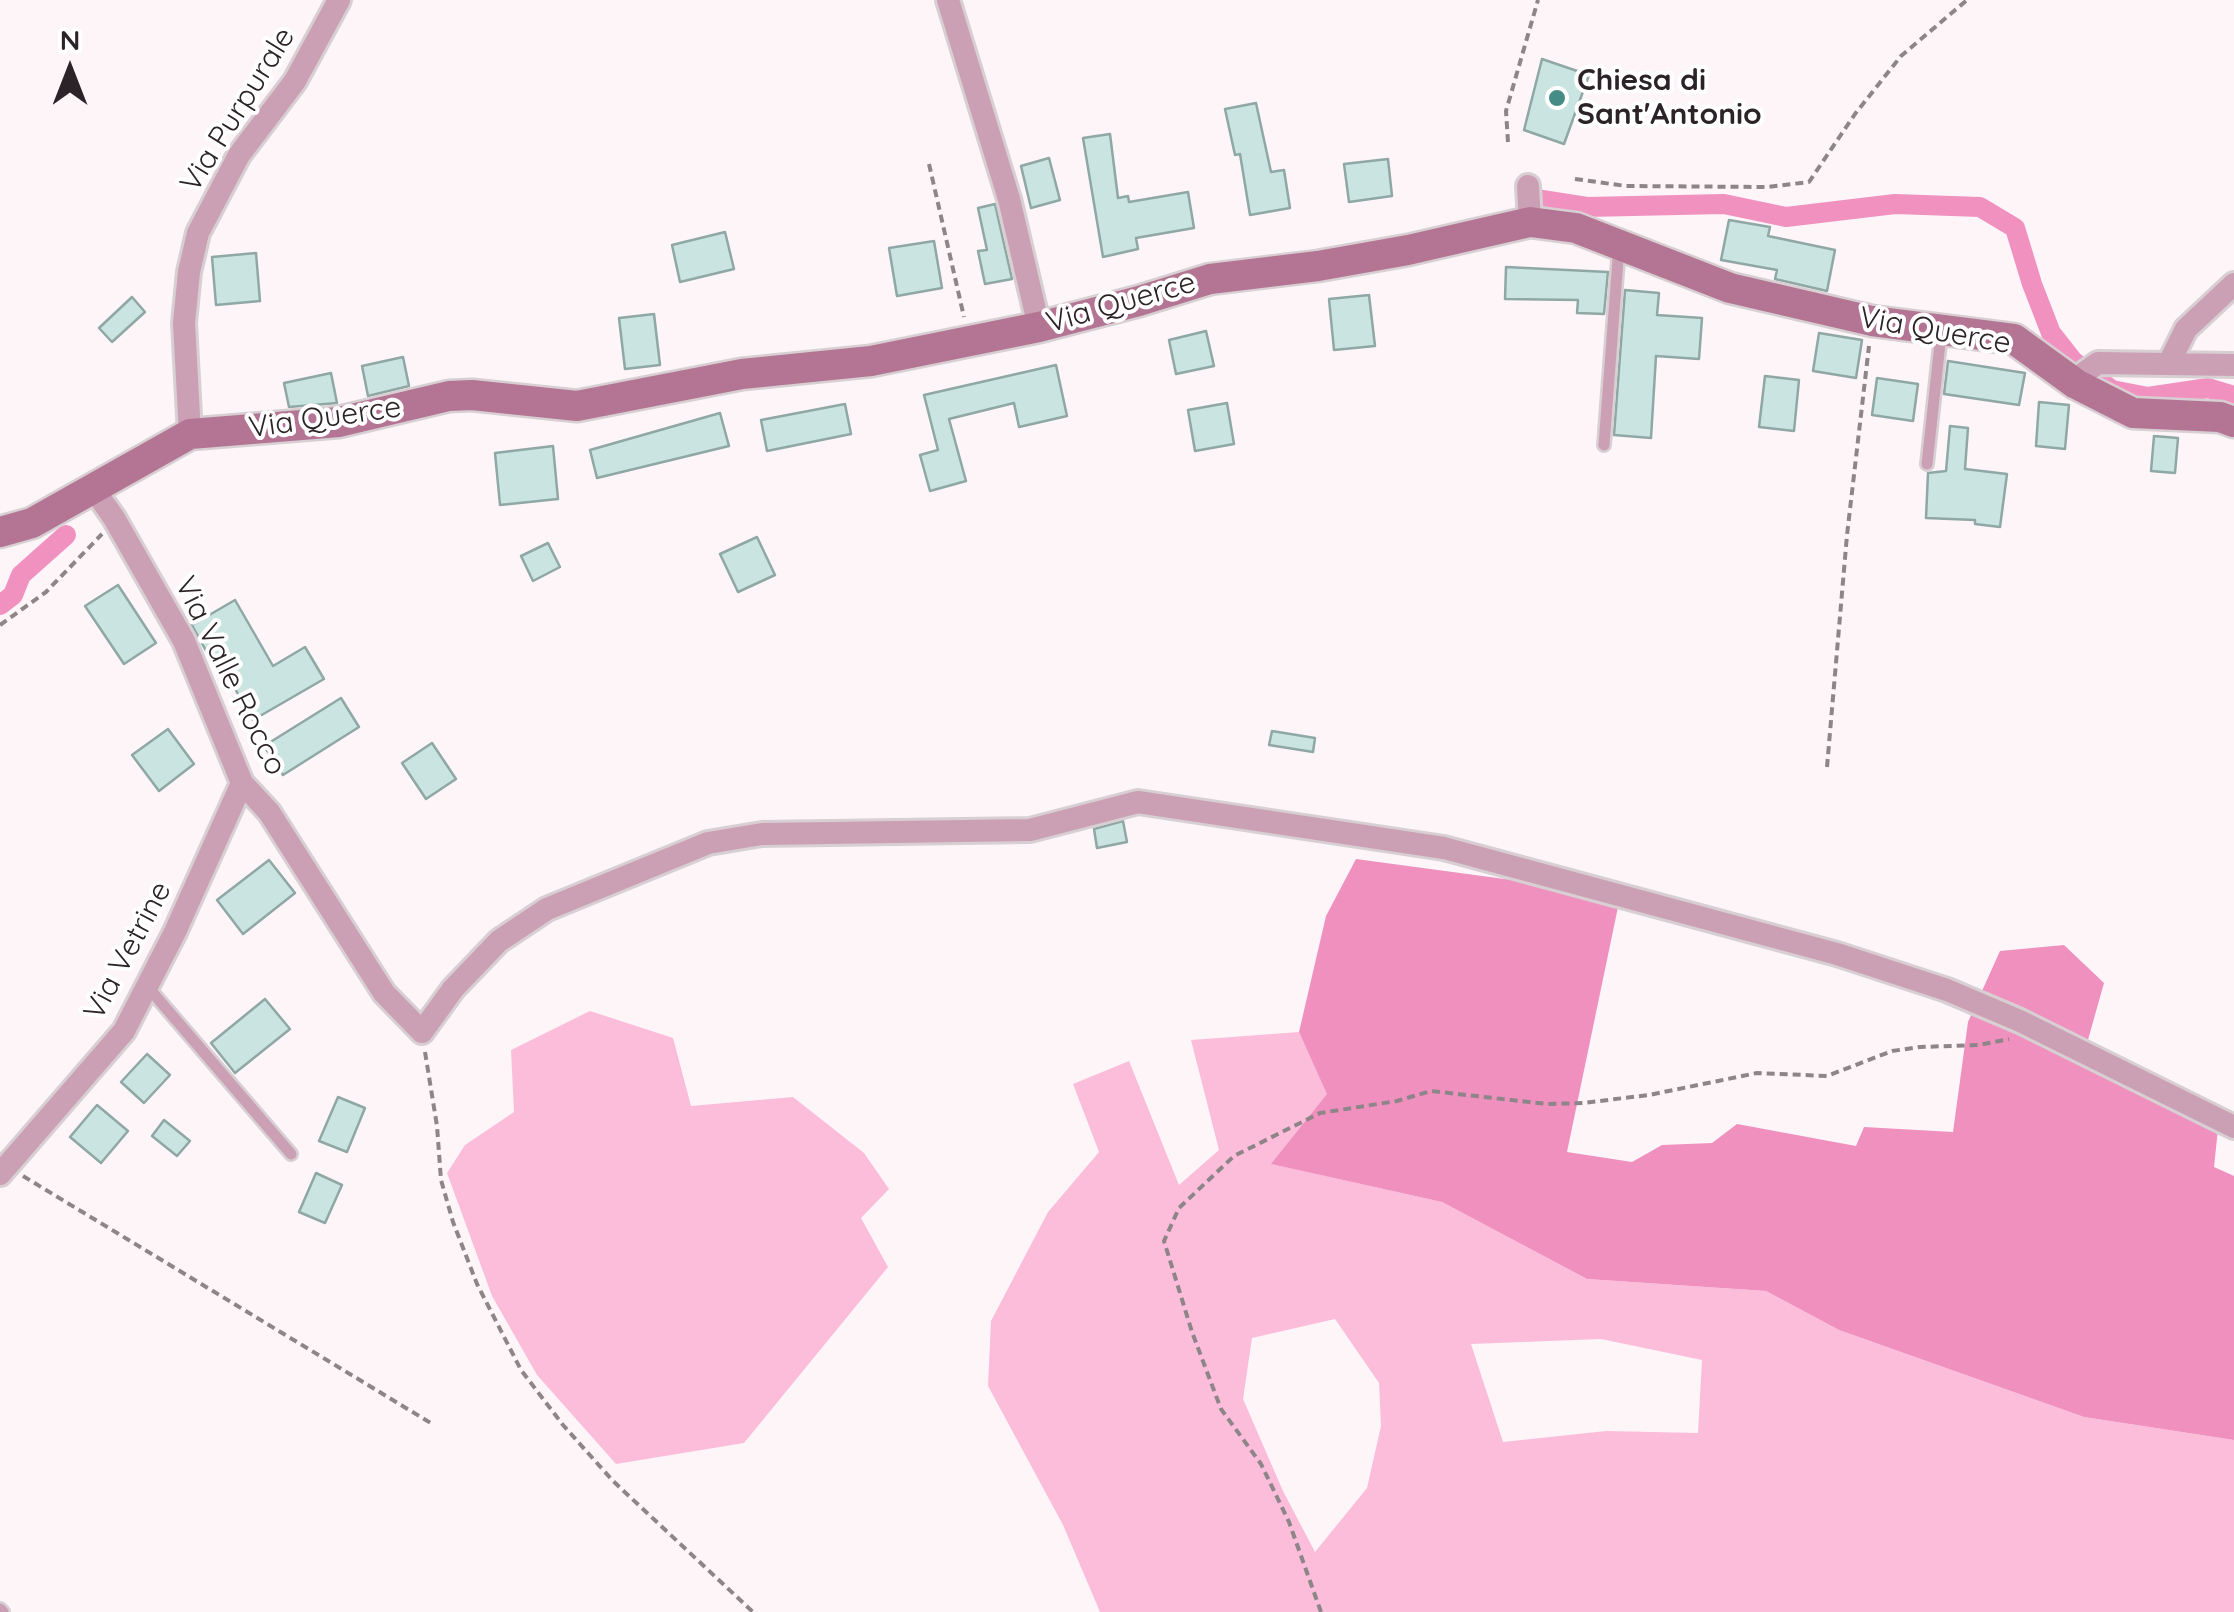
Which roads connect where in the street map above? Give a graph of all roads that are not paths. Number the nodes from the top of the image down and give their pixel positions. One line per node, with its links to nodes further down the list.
1 (339, 0): 13 (street, Via Purpurale)
2 (948, 0): 7 (street)
3 (1528, 186): 4 (street)
4 (1530, 222): 5 (street, Via Querce); 7 (street, Via Querce)
5 (1618, 246): 8 (street, Via Querce); 14 (lane)
6 (2234, 284): 9 (street)
7 (1039, 327): 13 (street, Via Querce)
8 (1941, 330): 11 (street, Via Querce); 15 (lane)
9 (2169, 363): 10 (street); 11 (street)
10 (2234, 364)
11 (2085, 374): 12 (street, Via Querce)
12 (2234, 422)
13 (190, 434): 16 (street, Via Querce)
14 (1604, 446)
15 (1927, 464)
16 (93, 488): 17 (street, Via Querce); 18 (street, Via Valle Rocco)
17 (0, 532)
18 (242, 783): 19 (street, Via Vetrine); 20 (street, Via Valle Rocco)
19 (147, 986): 21 (lane); 22 (street, Via Vetrine)
20 (2234, 1127)
21 (292, 1154)
22 (3, 1170)

